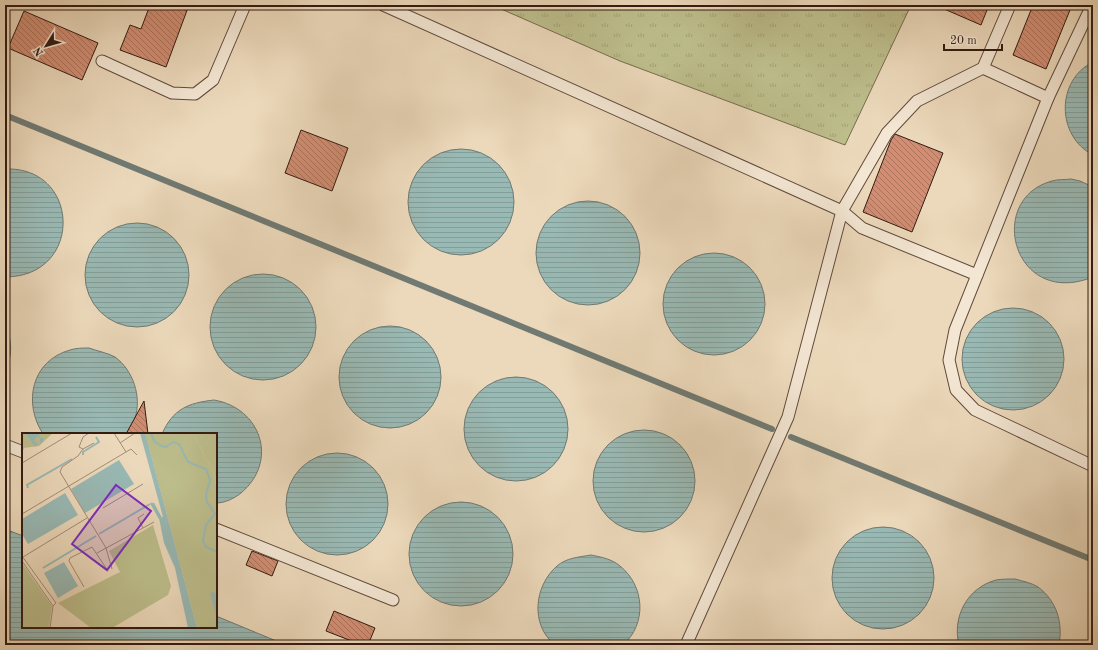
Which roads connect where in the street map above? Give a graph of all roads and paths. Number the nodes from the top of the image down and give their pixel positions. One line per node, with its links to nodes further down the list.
1 (245, 5): 5 (lane)
2 (383, 5): 8 (lane)
3 (1010, 5): 6 (lane)
4 (1092, 5): 7 (lane)
5 (102, 61)
6 (983, 68): 7 (lane); 8 (lane)
7 (1048, 98): 9 (lane)
8 (842, 211): 9 (lane); 15 (lane)
9 (977, 275): 12 (lane)
10 (5, 445): 11 (lane)
11 (22, 452)
12 (1093, 466)
13 (217, 529): 14 (lane)
14 (393, 600)
15 (686, 645)

